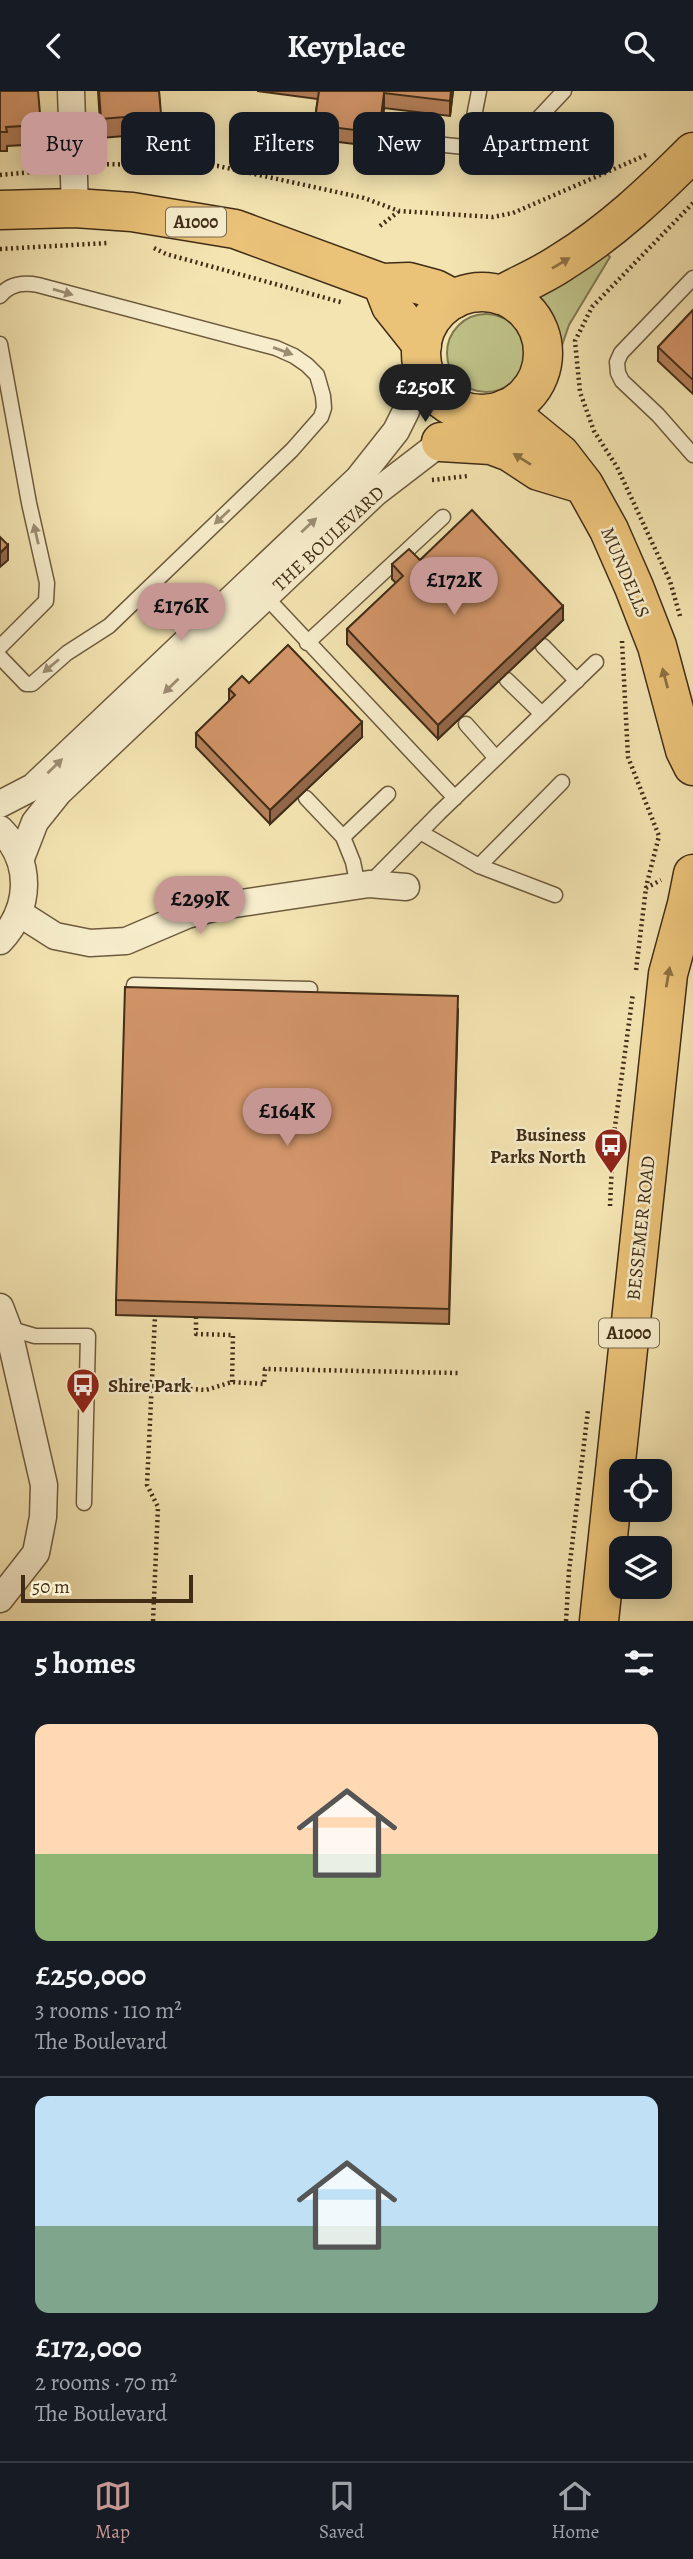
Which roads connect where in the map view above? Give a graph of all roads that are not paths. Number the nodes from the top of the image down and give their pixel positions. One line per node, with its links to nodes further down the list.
1 (71, 91): 7 (street)
2 (479, 91): 4 (lane)
3 (564, 91): 5 (lane)
4 (475, 112)
5 (544, 112)
6 (693, 152): 11 (main road, one-way to 6)
7 (75, 208): 8 (main road, A1000); 10 (main road, A1000)
8 (0, 210)
9 (693, 278): 18 (lane)
10 (382, 283): 13 (main road, A1000); 15 (main road)
11 (501, 295): 13 (main road); 16 (main road)
12 (0, 296): 25 (lane, one-way to 25)
13 (454, 299): 15 (main road)
14 (0, 344): 24 (lane, one-way to 14)
15 (423, 359): 16 (main road); 37 (street, THE BOULEVARD, one-way to 15)
16 (492, 412): 17 (street, THE BOULEVARD); 19 (main road, MUNDELLS)
17 (441, 442): 19 (main road, one-way to 17); 21 (street, THE BOULEVARD)
18 (693, 455)
19 (584, 485): 32 (main road, MUNDELLS, one-way to 19)
20 (443, 517): 22 (lane)
21 (265, 596): 22 (lane); 41 (street, THE BOULEVARD, one-way to 41)
22 (307, 643): 35 (lane)
23 (542, 646): 28 (lane)
24 (0, 647)
25 (0, 657)
26 (596, 662): 28 (lane)
27 (507, 680): 29 (lane)
28 (577, 681): 29 (lane)
29 (542, 715): 31 (lane)
30 (466, 724): 31 (lane)
31 (496, 758): 35 (lane)
32 (693, 766)
33 (562, 782): 42 (lane)
34 (388, 795): 40 (lane)
35 (454, 798): 39 (lane)
36 (306, 799): 40 (lane)
37 (0, 804)
38 (0, 829): 41 (street)
39 (420, 832): 42 (lane); 44 (lane)
40 (343, 837): 44 (lane)
41 (21, 858): 47 (street)
42 (479, 866): 46 (lane)
43 (693, 874): 52 (main road, BESSEMER ROAD / A1000, one-way to 43)
44 (364, 885): 45 (street); 47 (street)
45 (406, 887)
46 (555, 895)
47 (19, 913): 48 (street)
48 (0, 941)
49 (134, 985): 50 (lane)
50 (310, 989)
51 (693, 1005): 52 (main road)
52 (643, 1046): 56 (main road, BESSEMER ROAD / A1000)
53 (4, 1317): 54 (lane); 55 (street)
54 (84, 1503)
55 (0, 1599)
56 (599, 1621)

